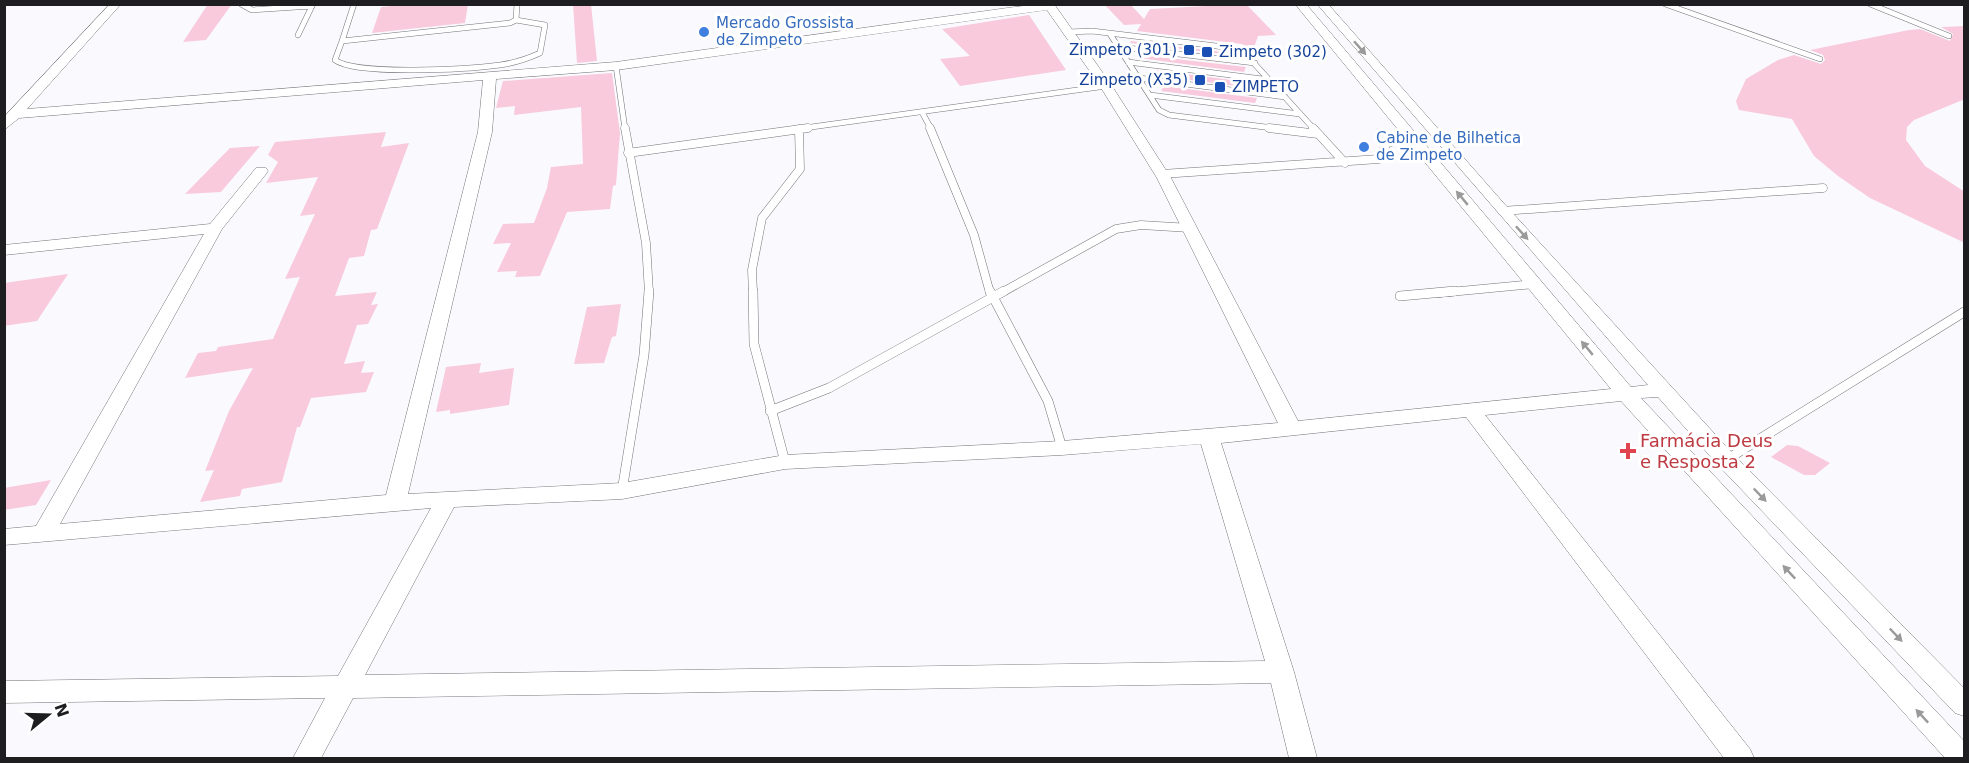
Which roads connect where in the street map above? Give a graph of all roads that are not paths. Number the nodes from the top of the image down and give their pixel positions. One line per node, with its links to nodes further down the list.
1 (116, 4): 29 (street)
2 (241, 4): 9 (lane)
3 (354, 4): 16 (lane)
4 (517, 4): 11 (lane)
5 (1300, 4): 34 (street)
6 (1322, 4): 40 (street, one-way to 40)
7 (1665, 4): 18 (lane)
8 (1870, 4): 15 (lane)
9 (312, 5): 14 (lane)
10 (1049, 5): 12 (street); 21 (street)
11 (516, 20): 16 (lane); 16 (lane)
12 (1069, 32): 13 (lane); 25 (street)
13 (1110, 34): 17 (lane); 20 (lane)
14 (298, 35)
15 (1949, 36)
16 (340, 41)
17 (1119, 47): 19 (lane); 20 (lane)
18 (1820, 59)
19 (1128, 62): 23 (lane); 24 (lane)
20 (1255, 63): 24 (lane)
21 (616, 66): 22 (street); 35 (lane)
22 (490, 76): 29 (street); 59 (street)
23 (1139, 78): 26 (lane); 27 (lane)
24 (1270, 80): 27 (lane)
25 (1106, 86): 28 (lane); 38 (street)
26 (1150, 95): 30 (lane); 33 (lane)
27 (1285, 97): 30 (lane)
28 (922, 112): 32 (lane); 46 (lane)
29 (15, 114): 31 (street)
30 (1300, 114): 33 (lane)
31 (4, 126)
32 (799, 129): 35 (lane); 51 (lane)
33 (1318, 134): 36 (lane)
34 (1411, 137): 36 (lane); 44 (street, one-way to 34)
35 (628, 153): 57 (lane)
36 (1345, 163): 38 (lane)
37 (261, 171): 41 (street)
38 (1162, 174): 42 (street)
39 (1824, 188): 40 (lane)
40 (1502, 211): 48 (street, one-way to 48)
41 (214, 228): 43 (street); 60 (street)
42 (1190, 228): 46 (lane); 52 (street)
43 (4, 250)
44 (1534, 284): 45 (lane); 49 (street, one-way to 44)
45 (1400, 296)
46 (992, 298): 51 (lane); 54 (lane)
47 (1965, 312): 55 (lane)
48 (1663, 390): 49 (street); 55 (street)
49 (1625, 393): 50 (street); 69 (street, one-way to 49)
50 (1471, 410): 52 (street); 68 (street)
51 (770, 411): 56 (lane)
52 (1291, 428): 53 (street)
53 (1209, 437): 54 (street); 62 (street)
54 (1062, 448): 56 (street)
55 (1726, 460): 65 (street, one-way to 65)
56 (785, 462): 57 (street)
57 (622, 491): 58 (street)
58 (447, 499): 59 (street); 63 (street)
59 (395, 502): 60 (street)
60 (43, 534): 61 (street)
61 (4, 537)
62 (1281, 672): 63 (street); 67 (street)
63 (344, 687): 64 (street); 66 (street)
64 (4, 692)
65 (1965, 705)
66 (307, 759)
67 (1303, 759)
68 (1740, 759)
69 (1962, 759)

